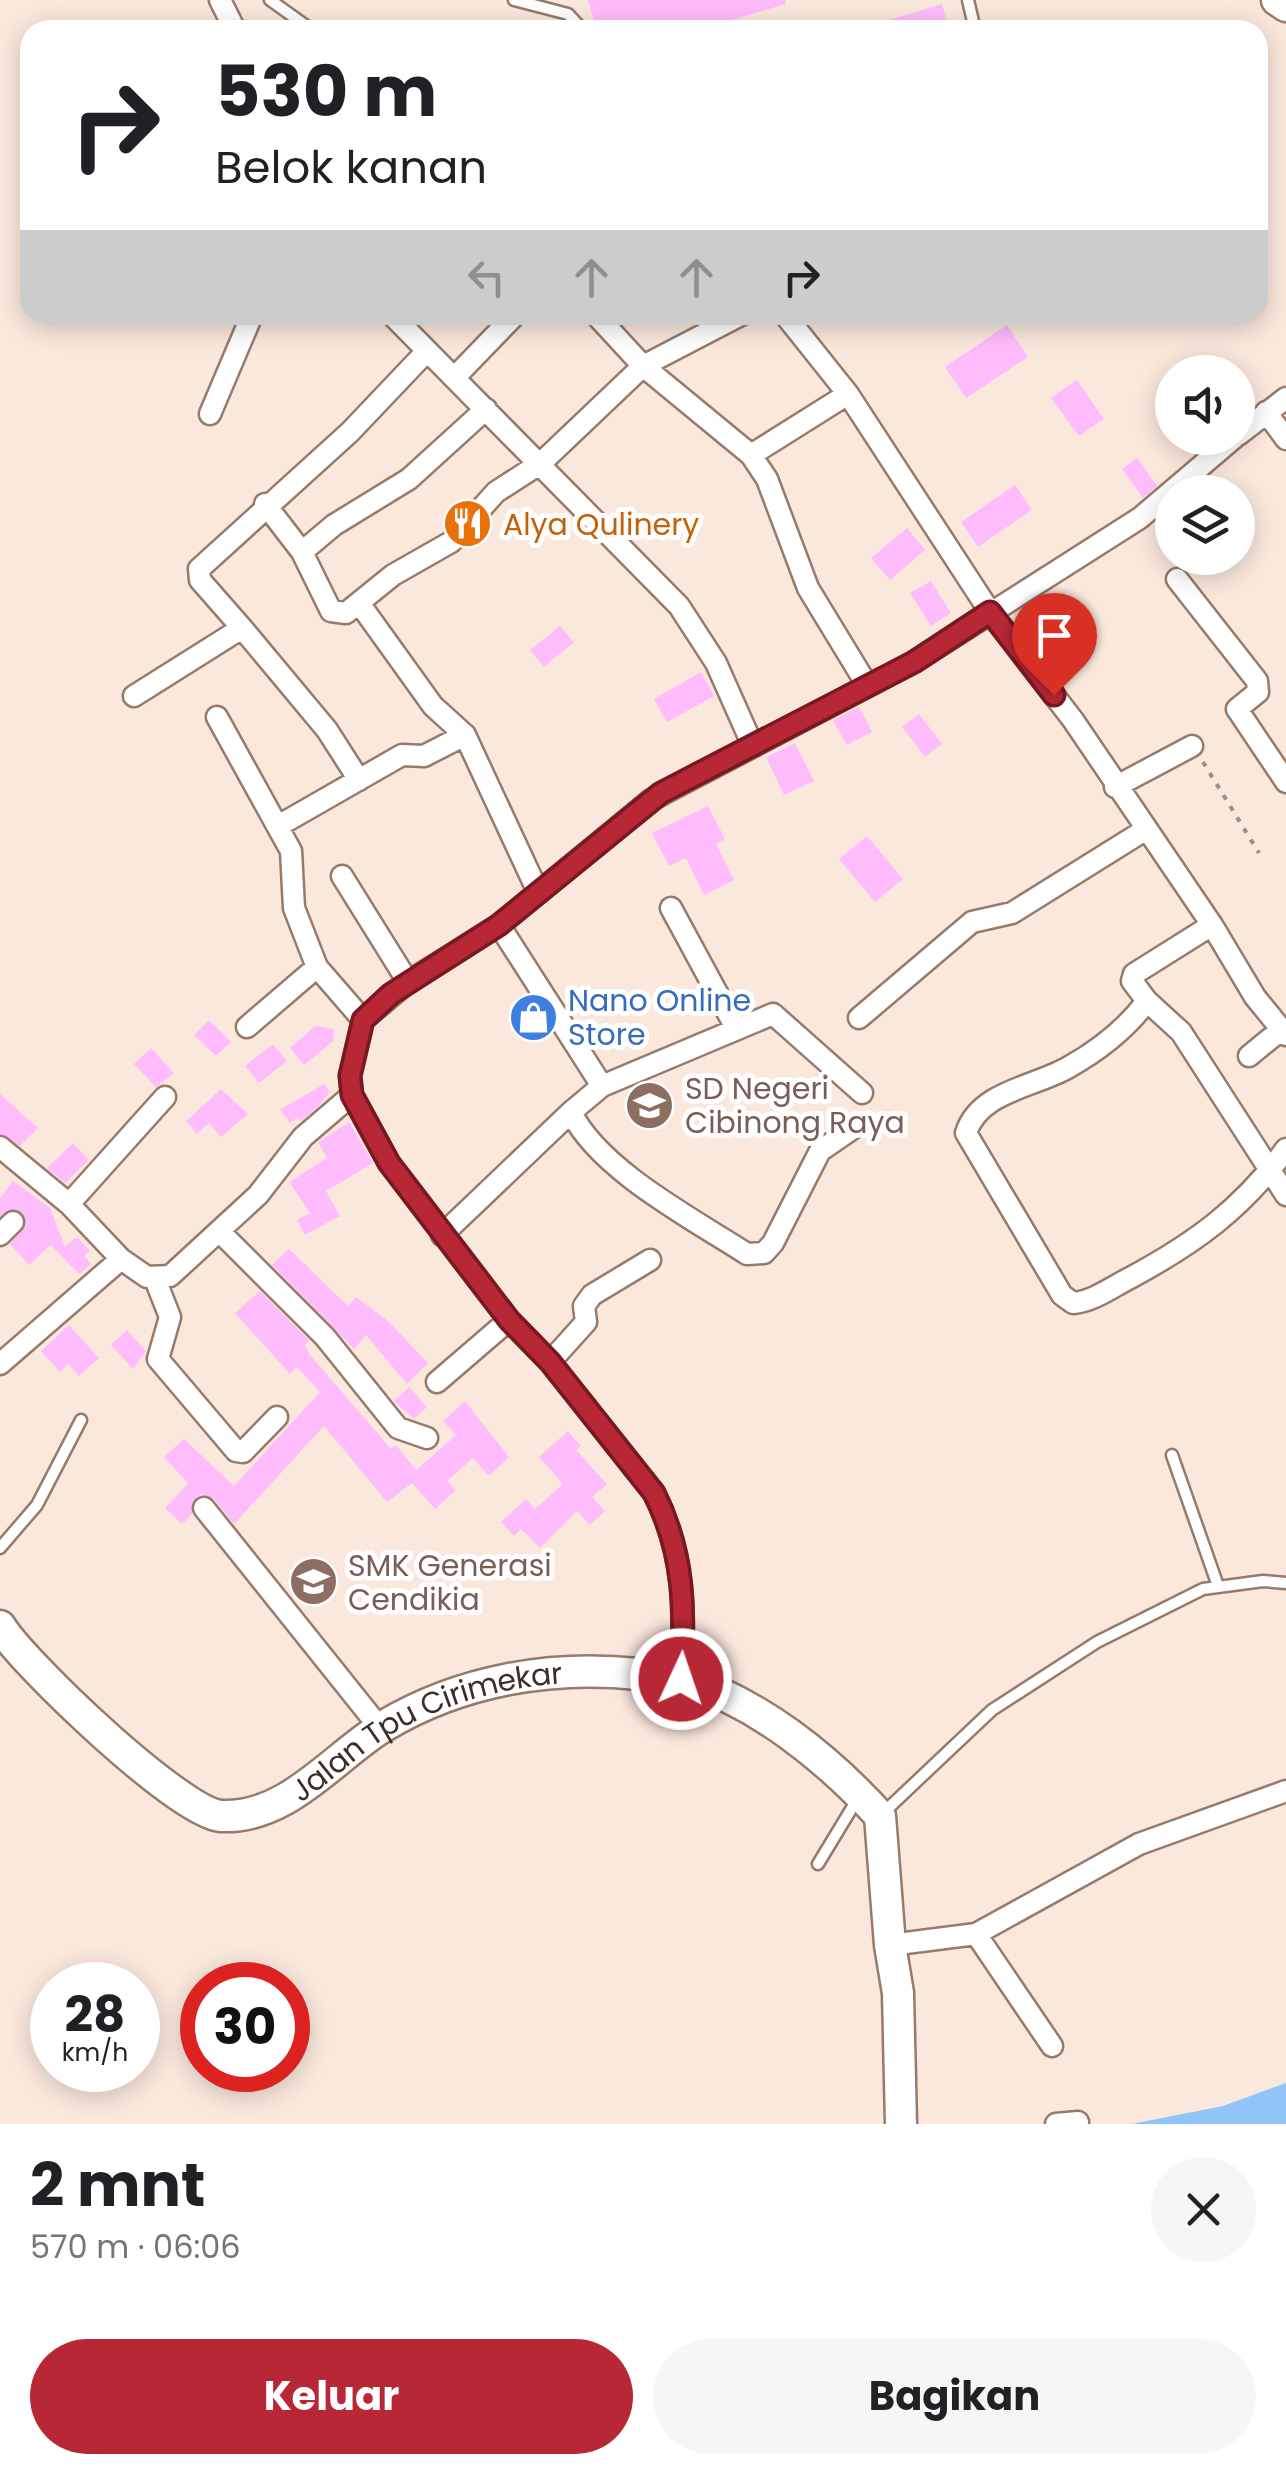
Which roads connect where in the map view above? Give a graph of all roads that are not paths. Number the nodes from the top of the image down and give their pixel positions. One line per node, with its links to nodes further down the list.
1 (270, 0): 5 (lane)
2 (514, 0): 6 (lane)
3 (1277, 0): 4 (street)
4 (1286, 6)
5 (298, 20)
6 (573, 20)
7 (248, 325): 20 (street)
8 (401, 325): 13 (street)
9 (505, 325): 15 (street)
10 (605, 325): 14 (street)
11 (723, 325): 14 (street)
12 (793, 325): 16 (street)
13 (426, 352): 15 (street); 26 (street)
14 (643, 366): 23 (street); 25 (street)
15 (456, 376): 18 (street)
16 (848, 394): 23 (street); 30 (street)
17 (1286, 398): 19 (street)
18 (486, 409): 25 (street); 27 (street)
19 (1266, 412): 21 (street); 22 (street)
20 (210, 414)
21 (1255, 421)
22 (1286, 440)
23 (751, 455): 32 (street)
24 (1214, 455): 30 (street)
25 (541, 464): 29 (street); 36 (street)
26 (265, 504): 27 (street); 31 (street)
27 (302, 552): 29 (street)
28 (1177, 579): 39 (street)
29 (359, 603): 35 (street)
30 (990, 612): 32 (street); 40 (street)
31 (242, 628): 33 (street); 38 (street)
32 (867, 685): 36 (street)
33 (134, 696)
34 (217, 717): 41 (street)
35 (465, 734): 38 (street); 44 (street)
36 (752, 744): 44 (street)
37 (1192, 746): 40 (street)
38 (359, 780): 41 (street)
39 (1286, 782)
40 (1115, 787): 42 (street)
41 (278, 826): 48 (street)
42 (1145, 830): 47 (street); 51 (street)
43 (342, 876): 49 (street)
44 (538, 892): 46 (street)
45 (670, 908): 54 (street)
46 (499, 925): 49 (street); 57 (street)
47 (1212, 925): 50 (street); 55 (street)
48 (317, 968): 52 (street); 53 (street)
49 (408, 982): 52 (street)
50 (1147, 1000): 65 (street); 65 (street)
51 (859, 1018)
52 (363, 1020): 59 (street)
53 (247, 1027)
54 (736, 1028): 57 (street); 58 (street)
55 (1284, 1032): 56 (street)
56 (1250, 1056)
57 (602, 1086): 61 (street)
58 (862, 1093)
59 (352, 1095): 68 (street); 69 (street)
60 (165, 1097): 67 (street)
61 (571, 1112): 62 (street); 69 (street)
62 (852, 1129)
63 (0, 1147): 67 (street)
64 (1286, 1149): 65 (street)
65 (1270, 1172): 66 (street)
66 (1286, 1195)
67 (69, 1204): 70 (street)
68 (220, 1232): 72 (street); 79 (street)
69 (442, 1235): 73 (street)
70 (121, 1258): 72 (street); 75 (street)
71 (650, 1260): 74 (street)
72 (155, 1280): 77 (street)
73 (509, 1320): 74 (street); 76 (street)
74 (550, 1362): 86 (street)
75 (0, 1364)
76 (438, 1382)
77 (276, 1418)
78 (81, 1420): 82 (lane)
79 (427, 1438)
80 (1172, 1455): 84 (lane)
81 (204, 1508): 87 (street)
82 (0, 1548)
83 (1286, 1583): 84 (lane)
84 (1218, 1586): 89 (lane)
85 (2, 1634): 87 (street, Jalan Tpu Cirimekar)
86 (681, 1679): 87 (street, Jalan Tpu Cirimekar); 89 (street, Jalan Tpu Cirimekar)
87 (380, 1728)
88 (1286, 1791): 91 (street)
89 (877, 1821): 90 (lane); 92 (street)
90 (818, 1864)
91 (976, 1934): 92 (street); 93 (street)
92 (890, 1945): 95 (street)
93 (1052, 2046)
94 (1078, 2122): 96 (street)
95 (901, 2124)
96 (1056, 2124)

